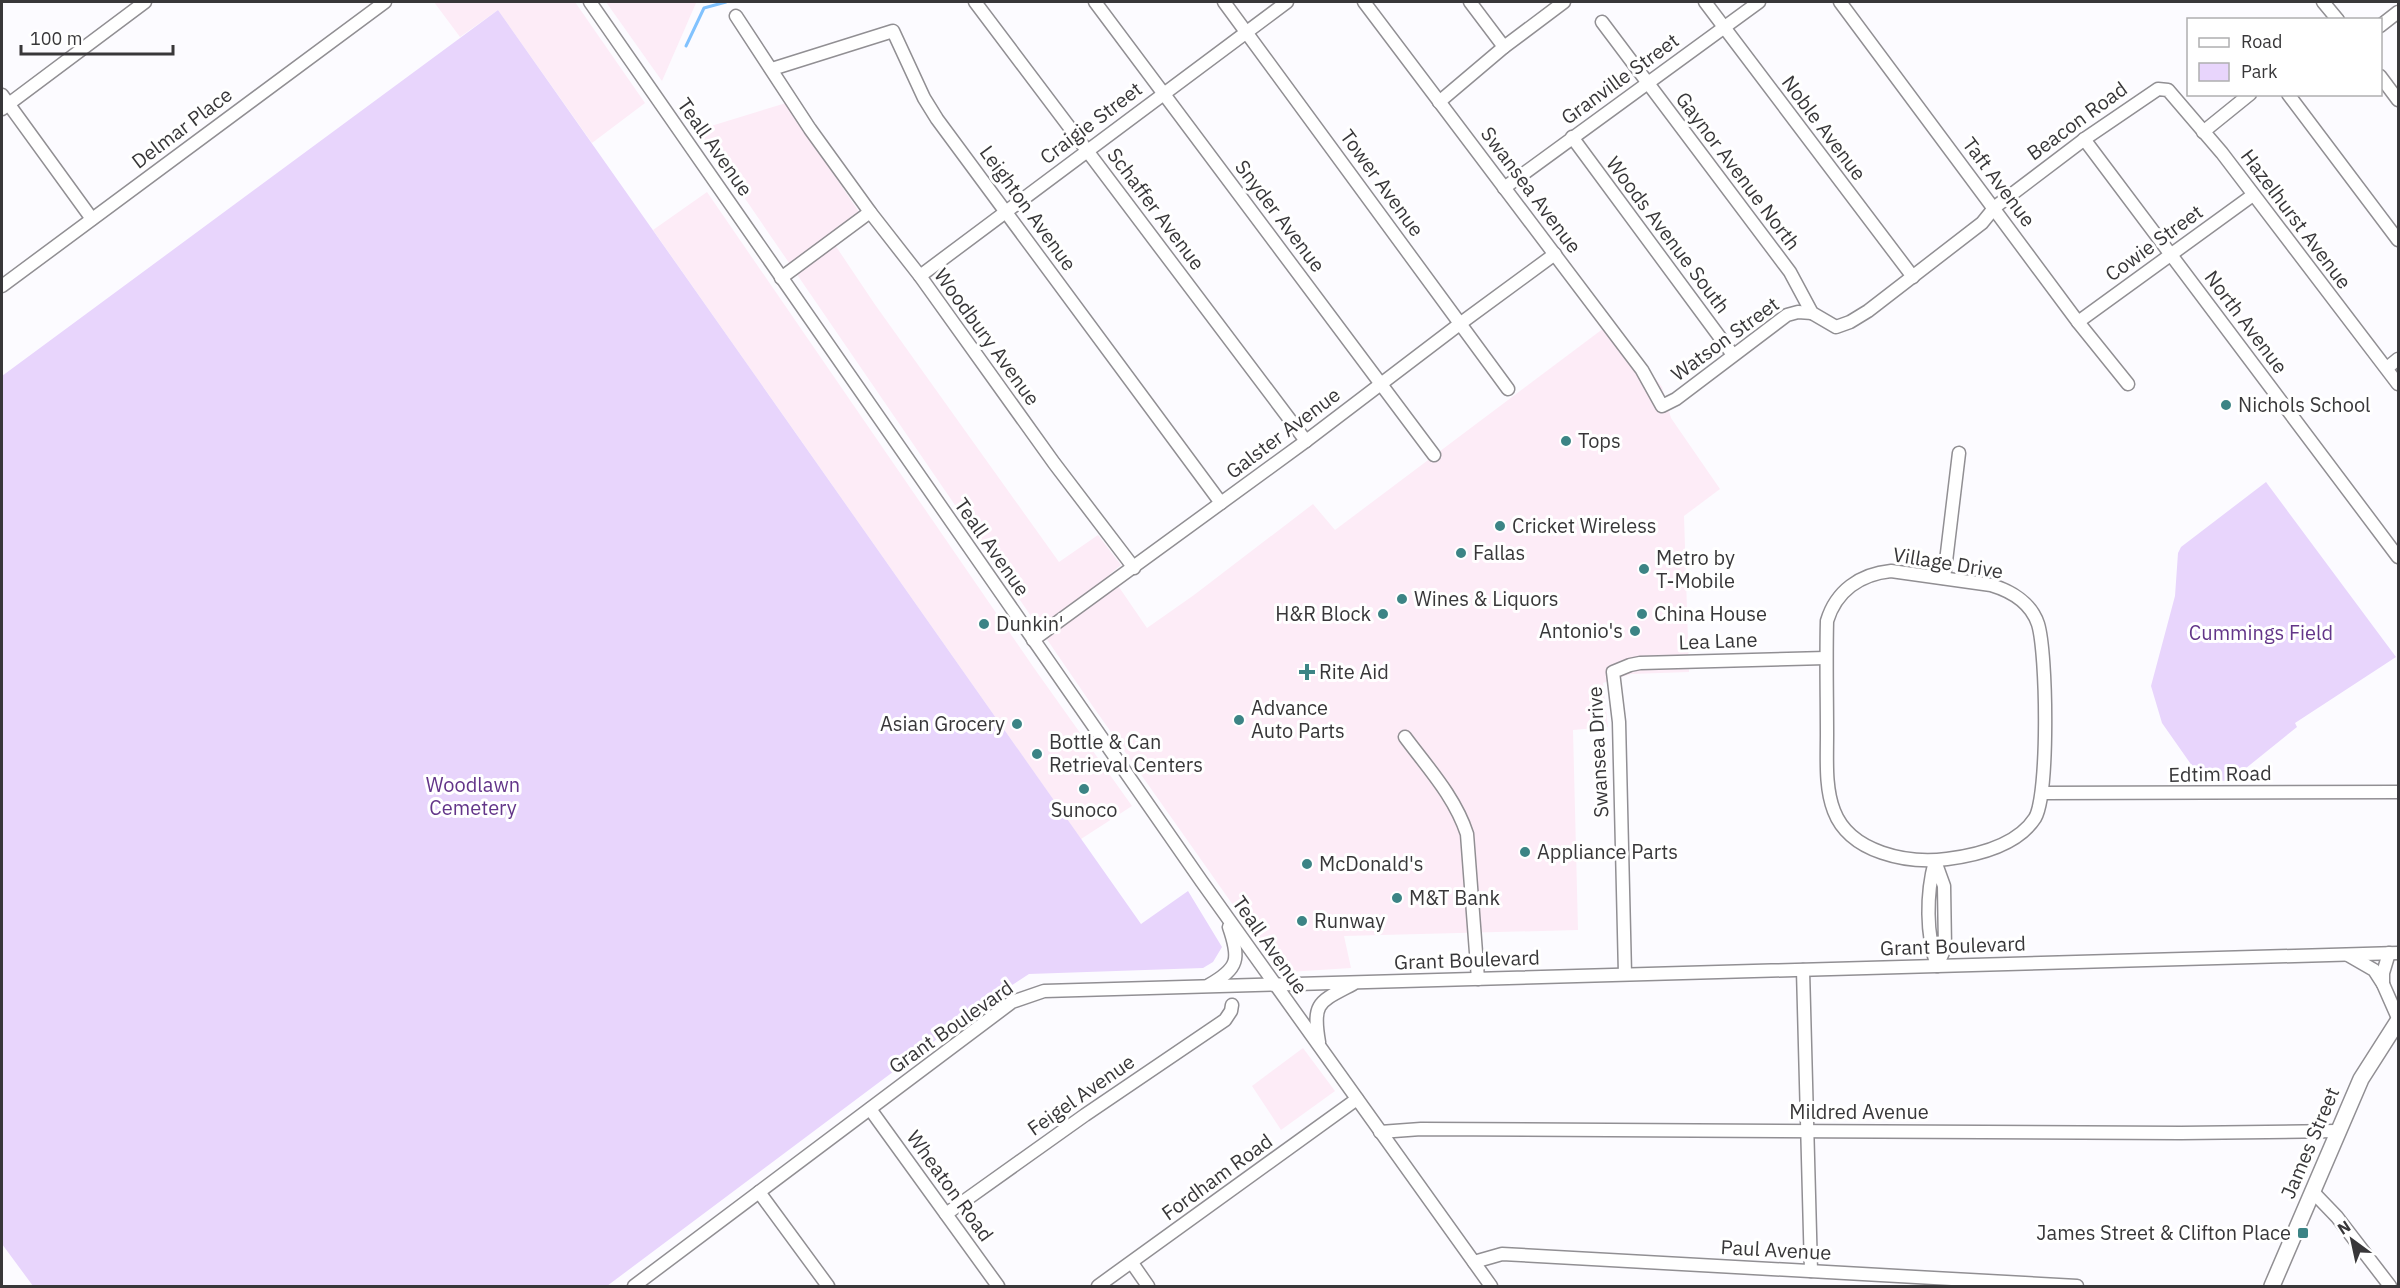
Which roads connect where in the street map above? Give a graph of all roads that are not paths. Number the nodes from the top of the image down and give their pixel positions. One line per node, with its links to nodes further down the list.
1 (145, 2): 32 (street)
2 (385, 2): 42 (street, Delmar Place)
3 (590, 2): 48 (street, Teall Avenue)
4 (975, 2): 36 (street, Schaffer Avenue)
5 (1095, 2): 27 (street, Snyder Avenue)
6 (1224, 2): 21 (street, Tower Avenue)
7 (1287, 2): 21 (street, Craigie Street)
8 (1364, 2): 31 (street, Swansea Avenue)
9 (1470, 2): 22 (street)
10 (1564, 2): 22 (street)
11 (1705, 2): 20 (street, Noble Avenue)
12 (1759, 2): 20 (street, Granville Street)
13 (1840, 2): 39 (street, Taft Avenue)
14 (2323, 2): 17 (street)
15 (2398, 12): 19 (street)
16 (736, 16): 23 (street, Woodbury Avenue)
17 (2336, 18)
18 (1602, 22): 25 (street, Gaynor Avenue North)
19 (2382, 24)
20 (1724, 27): 25 (street, Granville Street); 47 (street, Noble Avenue)
21 (1246, 32): 27 (street, Craigie Street); 52 (street, Tower Avenue)
22 (1504, 47): 31 (street)
23 (771, 69): 40 (street, Woodbury Avenue); 41 (street, Leighton Avenue)
24 (2382, 79): 30 (street)
25 (1648, 82): 34 (street, Granville Street); 50 (street, Gaynor Avenue North)
26 (2155, 89): 33 (street, Hazelhurst Avenue); 35 (street, Beacon Road)
27 (1163, 93): 36 (street, Craigie Street); 56 (street, Snyder Avenue)
28 (2248, 96): 33 (street)
29 (2290, 96): 43 (street)
30 (2398, 100)
31 (1439, 102): 37 (street, Swansea Avenue)
32 (4, 103): 42 (street)
33 (2204, 132): 38 (street, Hazelhurst Avenue)
34 (1572, 138): 37 (street, Granville Street); 53 (street, Woods Avenue South)
35 (2084, 139): 39 (street, Beacon Road); 45 (street, North Avenue)
36 (1088, 151): 41 (street, Craigie Street); 61 (street, Schaffer Avenue)
37 (1504, 188): 44 (street, Swansea Avenue)
38 (2253, 195): 45 (street, Cowie Street); 55 (street, Hazelhurst Avenue)
39 (1995, 207): 47 (street, Beacon Road); 51 (street, Taft Avenue)
40 (870, 212): 46 (street, Woodbury Avenue); 48 (street)
41 (1007, 212): 46 (street, Craigie Street); 64 (street, Leighton Avenue)
42 (92, 219): 49 (street, Delmar Place)
43 (2398, 240)
44 (1555, 254): 52 (street, Galster Avenue); 60 (street, Swansea Avenue)
45 (2171, 255): 51 (street, Cowie Street); 65 (street, North Avenue)
46 (920, 276): 66 (street, Woodbury Avenue)
47 (1912, 277): 50 (street, Beacon Road)
48 (781, 278): 68 (street, Teall Avenue)
49 (2, 286)
50 (1812, 313): 53 (street, Watson Street)
51 (2078, 322): 57 (street, Taft Avenue)
52 (1461, 323): 56 (street, Galster Avenue); 59 (street, Tower Avenue)
53 (1733, 355): 60 (street, Watson Street)
54 (2398, 359): 55 (street)
55 (2387, 368): 58 (street, Hazelhurst Avenue)
56 (1381, 383): 61 (street, Galster Avenue); 63 (street, Snyder Avenue)
57 (2128, 384)
58 (2398, 384)
59 (1508, 389)
60 (1662, 406)
61 (1306, 441): 64 (street, Galster Avenue)
62 (1959, 453): 67 (street)
63 (1434, 455)
64 (1221, 503): 66 (street, Galster Avenue)
65 (2398, 557)
66 (1134, 568): 68 (street, Galster Avenue)
67 (1944, 578): 69 (street, Village Drive); 73 (street, Village Drive)
68 (1033, 640): 75 (street, Teall Avenue)
69 (1826, 658): 70 (street, Lea Lane); 74 (street, Village Drive)
70 (1613, 672): 80 (street, Swansea Drive)
71 (1405, 737): 81 (street)
72 (2398, 792): 73 (street, Edtim Road)
73 (2043, 793): 74 (street, Village Drive)
74 (1935, 861): 78 (street)
75 (1223, 912): 83 (street, Teall Avenue); 85 (street)
76 (2394, 953): 77 (street, Grant Boulevard); 84 (street)
77 (2347, 955): 78 (street, Grant Boulevard); 84 (street)
78 (1937, 966): 79 (street, Grant Boulevard)
79 (1803, 970): 80 (street, Grant Boulevard); 91 (street)
80 (1626, 974): 81 (street, Grant Boulevard)
81 (1478, 979): 82 (street, Grant Boulevard)
82 (1358, 982): 83 (street, Grant Boulevard); 88 (street)
83 (1274, 984): 85 (street, Grant Boulevard); 88 (street, Teall Avenue)
84 (2383, 984): 87 (street)
85 (1207, 986): 90 (street, Grant Boulevard)
86 (1232, 1005): 96 (street, Feigel Avenue)
87 (2398, 1020): 92 (main road, James Street)
88 (1320, 1047): 89 (street, Teall Avenue)
89 (1357, 1099): 93 (street, Teall Avenue); 98 (street, Fordham Road)
90 (870, 1109): 95 (street, Grant Boulevard); 96 (street, Wheaton Road)
91 (1808, 1131): 92 (street, Mildred Avenue); 93 (street, Mildred Avenue); 99 (street)
92 (2338, 1131): 94 (main road, James Street)
93 (1380, 1132): 97 (street, Teall Avenue)
94 (2312, 1191): 107 (main road, James Street); 108 (street)
95 (759, 1192): 101 (street, Grant Boulevard); 102 (street)
96 (946, 1214): 100 (street, Wheaton Road)
97 (1474, 1262): 99 (street, Paul Avenue); 105 (street, Teall Avenue)
98 (1132, 1263): 103 (street, Fordham Road); 104 (street)
99 (1811, 1271): 106 (street, Paul Avenue)
100 (991, 1284)
101 (635, 1286)
102 (828, 1287)
103 (1098, 1287)
104 (1149, 1287)
105 (1491, 1287)
106 (2077, 1287)
107 (2272, 1287)
108 (2390, 1287)

